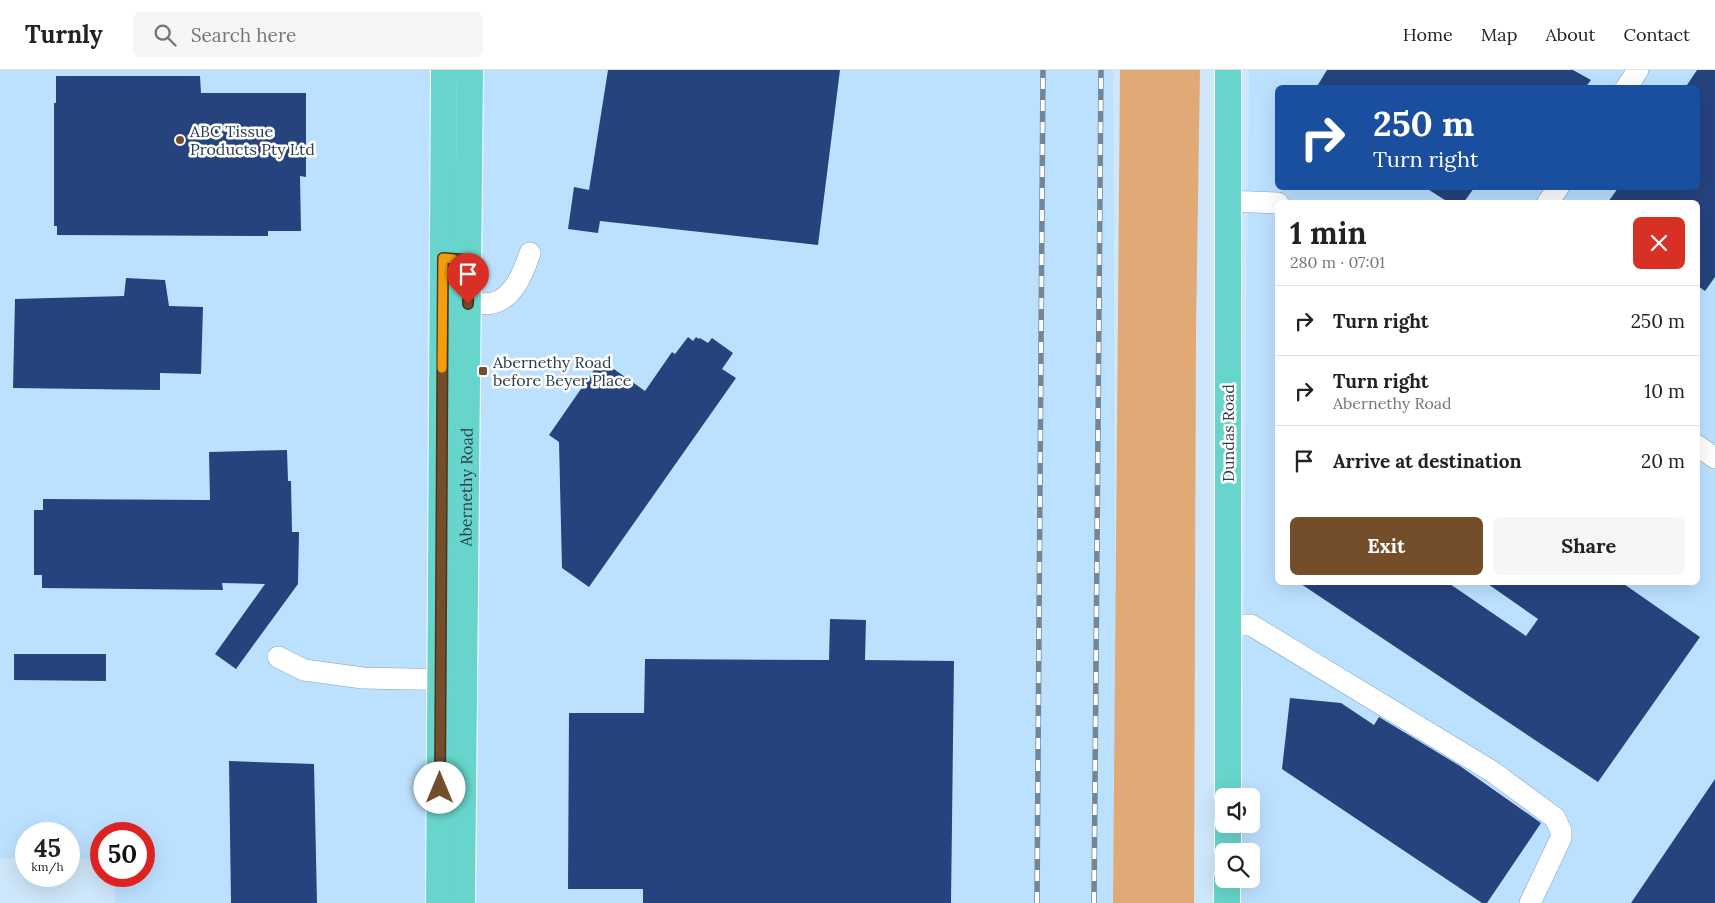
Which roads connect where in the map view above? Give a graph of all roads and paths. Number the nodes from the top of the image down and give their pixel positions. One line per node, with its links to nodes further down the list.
1 (444, 70): 9 (main road, Abernethy Road)
2 (470, 70): 10 (main road, Abernethy Road)
3 (1228, 70): 6 (main road, Dundas Road)
4 (1638, 70): 5 (street)
5 (1628, 85)
6 (1226, 201): 7 (street); 14 (main road, Dundas Road)
7 (1275, 203)
8 (530, 253): 11 (street)
9 (443, 258): 10 (main road); 16 (main road, Abernethy Road)
10 (469, 260): 11 (main road, Abernethy Road)
11 (468, 304): 16 (main road, Abernethy Road)
12 (1700, 447): 13 (street)
13 (1715, 458)
14 (1229, 625): 17 (main road, Dundas Road); 22 (street)
15 (278, 657): 16 (street)
16 (453, 680): 19 (main road, Abernethy Road); 20 (main road, Abernethy Road)
17 (1228, 788)
18 (1227, 888): 21 (main road)
19 (440, 903)
20 (462, 903)
21 (1227, 903)
22 (1530, 903)

